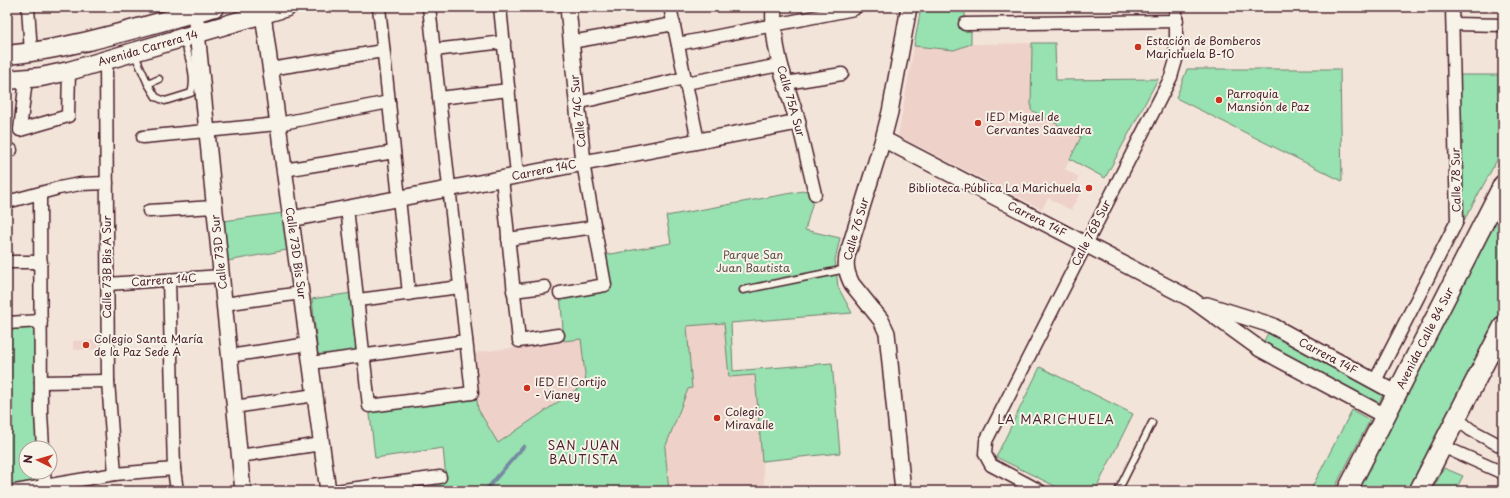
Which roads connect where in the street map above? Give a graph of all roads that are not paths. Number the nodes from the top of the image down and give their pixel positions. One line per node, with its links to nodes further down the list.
1 (28, 7): 29 (street)
2 (215, 7): 14 (main road, Avenida Carrera 14)
3 (287, 7): 15 (main road, Avenida Carrera 14)
4 (379, 7): 27 (street)
5 (429, 7): 26 (street)
6 (500, 7): 23 (street)
7 (568, 7): 24 (street, Calle 74C Sur)
8 (670, 7): 17 (street)
9 (774, 7): 20 (street, Calle 75A Sur)
10 (909, 7): 51 (street, Calle 76 Sur)
11 (1176, 7): 16 (street, Calle 76B Sur)
12 (1452, 7): 19 (street, Calle 78 Sur)
13 (854, 9): 20 (street)
14 (195, 12): 22 (street, Calle 73D Sur); 29 (main road, Avenida Carrera 14)
15 (263, 14): 22 (main road, Avenida Carrera 14); 33 (street, Calle 73D Bis Sur)
16 (1177, 21): 18 (street); 71 (street, Calle 76B Sur)
17 (674, 24): 24 (street); 25 (street)
18 (965, 24)
19 (1453, 24): 21 (street); 99 (street, Calle 78 Sur)
20 (773, 25): 25 (street); 32 (street, Calle 75A Sur)
21 (1503, 25)
22 (190, 35): 28 (main road, Avenida Carrera 14); 34 (street, Calle 73D Sur)
23 (504, 42): 26 (street); 43 (street)
24 (571, 42): 46 (street, Calle 74C Sur)
25 (678, 44): 40 (street)
26 (434, 50): 44 (street)
27 (383, 51): 33 (street); 45 (street)
28 (134, 52): 31 (main road, Avenida Carrera 14); 42 (lane)
29 (31, 53): 30 (main road, Avenida Carrera 14)
30 (7, 55)
31 (106, 60): 35 (main road, Avenida Carrera 14); 58 (street, Calle 73B Bis A Sur)
32 (780, 65): 40 (street); 41 (street, Calle 75A Sur)
33 (270, 69): 48 (street, Calle 73D Bis Sur)
34 (192, 70): 42 (lane); 49 (street, Calle 73D Sur)
35 (69, 71): 37 (main road, Avenida Carrera 14); 37 (street)
36 (842, 74): 41 (street)
37 (26, 79): 39 (main road, Avenida Carrera 14)
38 (160, 79): 42 (lane)
39 (7, 80)
40 (685, 81): 46 (street); 52 (street)
41 (786, 83): 47 (street, Calle 75A Sur)
42 (148, 84)
43 (509, 90): 44 (street); 56 (street)
44 (439, 98): 60 (street)
45 (389, 102): 48 (street); 53 (street)
46 (577, 103): 54 (street, Calle 74C Sur)
47 (798, 122): 52 (street, Carrera 14C); 62 (street, Calle 75A Sur)
48 (278, 124): 49 (street); 55 (street, Calle 73D Bis Sur)
49 (206, 130): 50 (street); 65 (street, Calle 73D Sur)
50 (143, 137)
51 (883, 140): 71 (street, Carrera 14F); 74 (street, Calle 76 Sur)
52 (698, 141): 54 (street, Carrera 14C)
53 (394, 152): 55 (street); 63 (street)
54 (583, 163): 56 (street, Carrera 14C); 69 (street, Calle 74C Sur)
55 (284, 170): 68 (street, Calle 73D Bis Sur)
56 (517, 176): 57 (street, Carrera 14C)
57 (502, 178): 60 (street, Carrera 14C); 70 (street)
58 (107, 183): 61 (street); 77 (street, Calle 73B Bis A Sur)
59 (1503, 185): 100 (highway, Avenida Calle 84 Sur)
60 (449, 188): 63 (street, Carrera 14C); 78 (street)
61 (40, 194): 64 (street); 73 (street)
62 (815, 194)
63 (399, 198): 66 (street, Carrera 14C); 84 (street)
64 (7, 202)
65 (214, 207): 67 (street); 75 (street, Calle 73D Sur)
66 (347, 208): 68 (street, Carrera 14C); 86 (street)
67 (148, 211)
68 (291, 219): 82 (street, Calle 73D Bis Sur)
69 (595, 227): 70 (street); 83 (street, Calle 74C Sur)
70 (508, 240): 80 (street)
71 (1085, 244): 85 (street, Carrera 14F); 122 (street, Calle 76B Sur)
72 (7, 262): 73 (street)
73 (41, 262): 88 (street)
74 (846, 269): 81 (lane); 121 (street, Calle 76 Sur)
75 (221, 276): 76 (street, Carrera 14C); 87 (street, Calle 73D Sur)
76 (170, 280): 77 (street, Carrera 14C); 111 (street)
77 (108, 284): 97 (street, Calle 73B Bis A Sur)
78 (460, 287): 84 (street); 92 (street)
79 (545, 287): 80 (street)
80 (513, 290): 91 (street)
81 (743, 290)
82 (301, 293): 87 (street); 93 (street, Calle 73D Bis Sur)
83 (560, 293)
84 (409, 294): 86 (street)
85 (1191, 299): 99 (street, Carrera 14F); 103 (street, Carrera 14F)
86 (358, 300): 95 (street)
87 (224, 304): 94 (street, Calle 73D Sur)
88 (41, 321): 89 (street); 98 (street)
89 (7, 323)
90 (1503, 327): 104 (highway)
91 (558, 335)
92 (466, 341): 95 (street); 95 (street)
93 (308, 344): 94 (street); 96 (street, Calle 73D Bis Sur)
94 (229, 356): 102 (street, Calle 73D Sur)
95 (364, 356): 96 (street)
96 (311, 363): 101 (street, Calle 73D Bis Sur)
97 (108, 381): 98 (street); 113 (street, Calle 73B Bis A Sur)
98 (41, 382): 106 (street)
99 (1375, 382): 100 (street, Carrera 14F)
100 (1396, 393): 103 (highway, Avenida Calle 84 Sur)
101 (315, 395): 102 (street); 107 (street, Calle 73D Bis Sur)
102 (234, 407): 110 (street, Calle 73D Sur)
103 (1385, 416): 124 (highway, Avenida Calle 84 Sur)
104 (1456, 418): 108 (highway); 109 (street)
105 (1152, 423): 123 (lane)
106 (43, 440)
107 (322, 444): 110 (street); 119 (street, Calle 73D Bis Sur)
108 (1442, 446): 112 (street); 125 (highway)
109 (1503, 447)
110 (239, 456): 118 (street, Calle 73D Sur)
111 (174, 469): 113 (street); 117 (street)
112 (1503, 473)
113 (115, 474): 115 (street)
114 (440, 477): 120 (street)
115 (45, 488): 116 (street)
116 (15, 491)
117 (177, 491)
118 (243, 491)
119 (328, 491)
120 (334, 491)
121 (903, 491)
122 (1040, 491)
123 (1118, 491)
124 (1347, 491)
125 (1419, 491)

